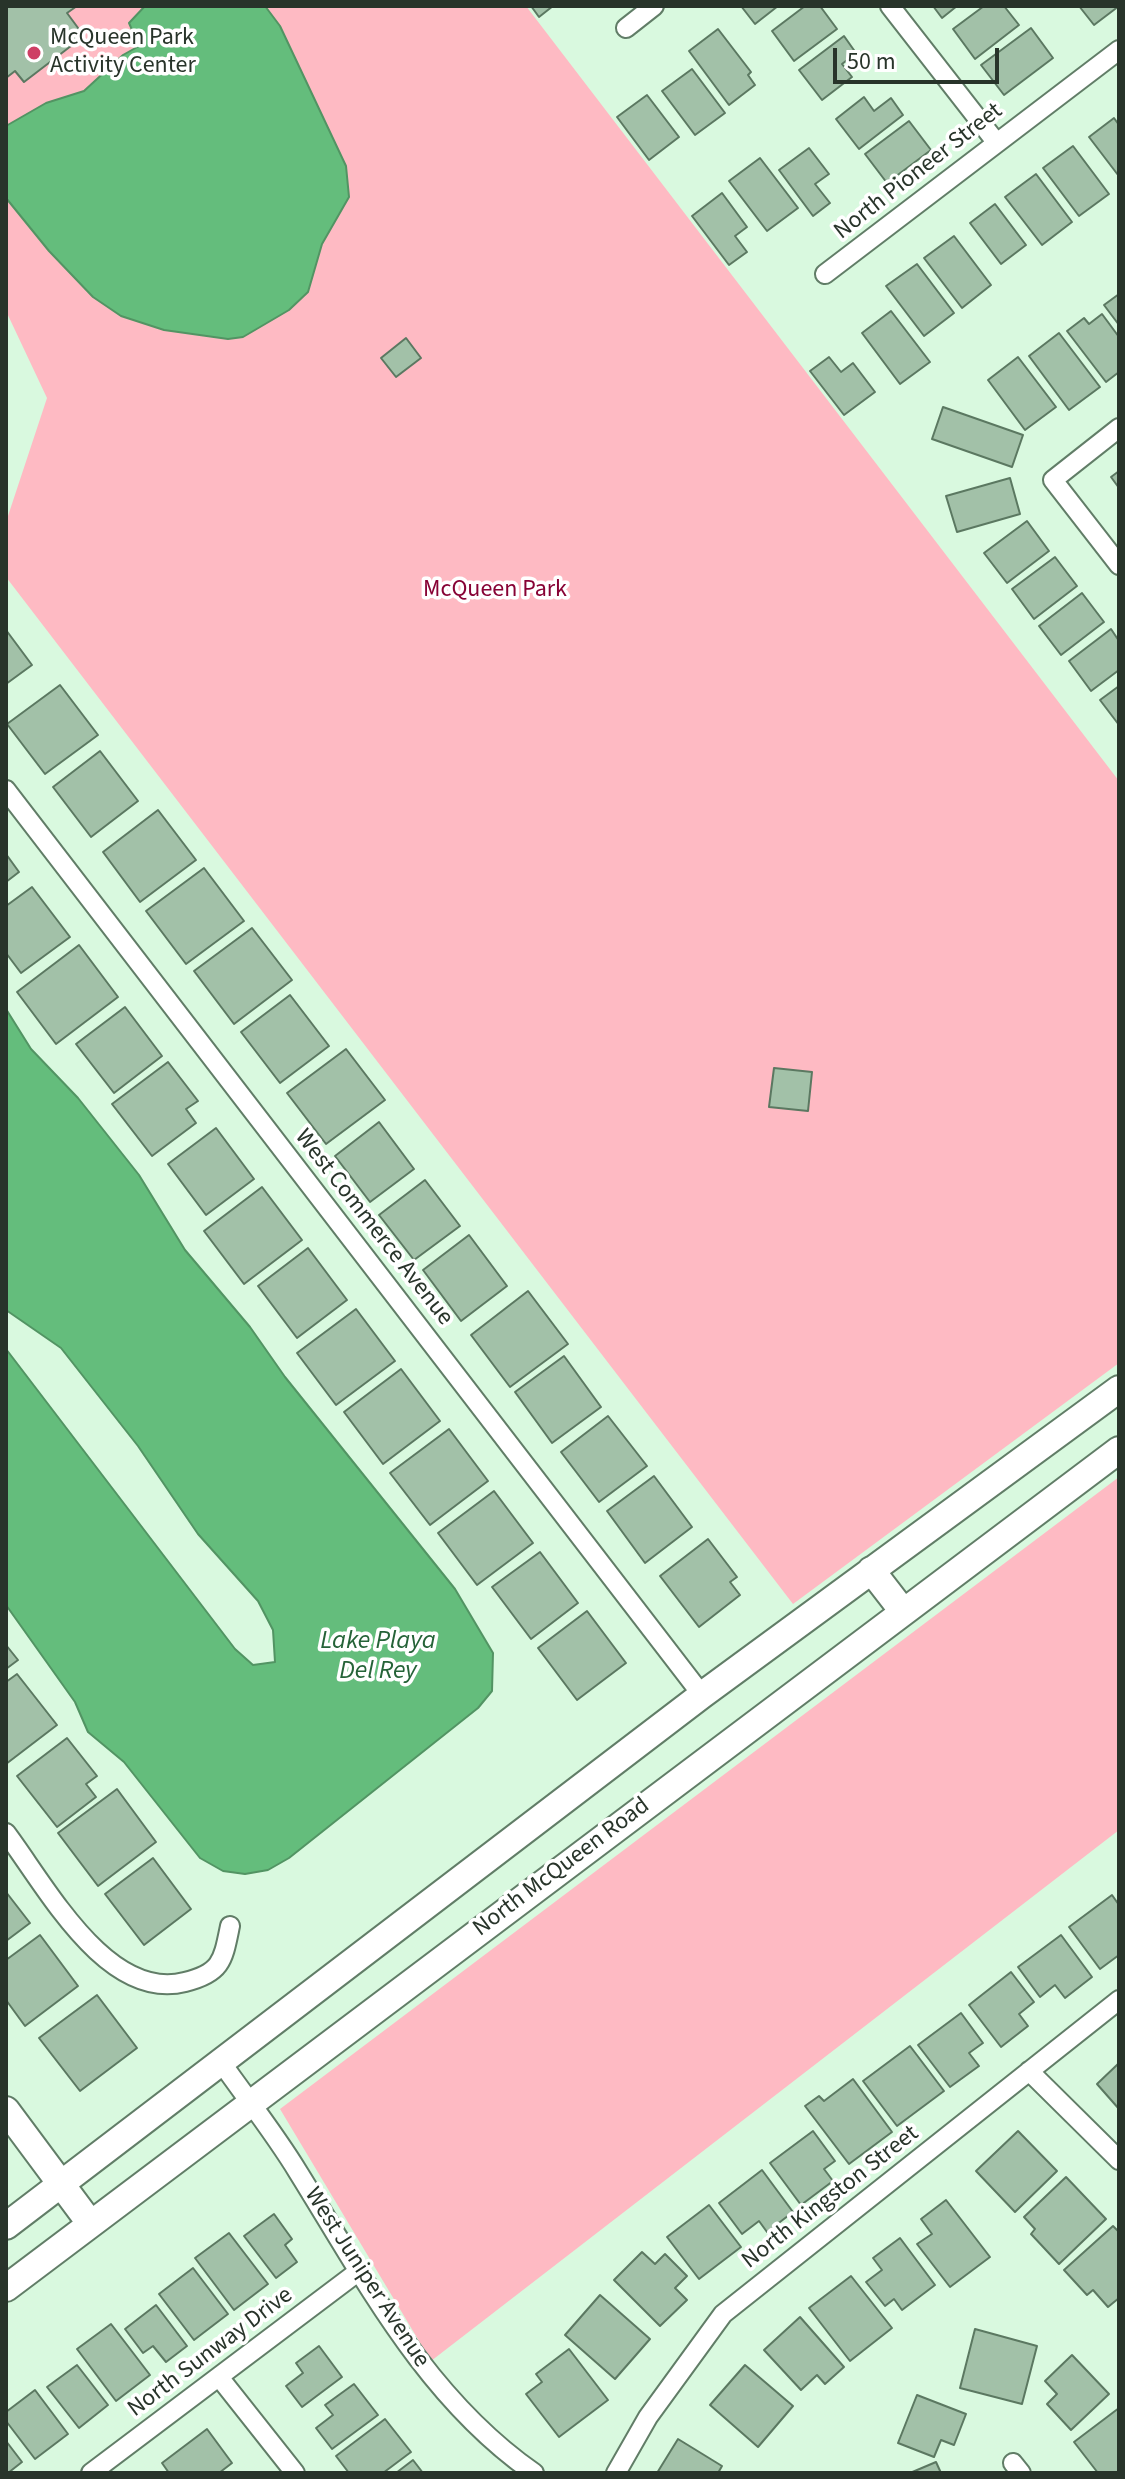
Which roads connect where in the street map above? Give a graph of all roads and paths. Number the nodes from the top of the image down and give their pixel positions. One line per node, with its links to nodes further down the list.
1 (654, 6): 3 (street)
2 (890, 6): 5 (street)
3 (626, 28)
4 (1119, 50): 5 (street, North Pioneer Street)
5 (996, 142): 6 (street, North Pioneer Street)
6 (825, 274)
7 (1119, 428): 8 (street)
8 (1119, 565)
9 (6, 790): 14 (street, West Commerce Avenue)
10 (1119, 1389): 12 (main road)
11 (1119, 1450): 13 (main road, North McQueen Road)
12 (871, 1570): 13 (main road); 14 (main road)
13 (902, 1610): 20 (main road, North McQueen Road)
14 (702, 1695): 18 (main road)
15 (6, 1833): 16 (street)
16 (230, 1926)
17 (1119, 2000): 19 (street, North Kingston Street)
18 (221, 2062): 20 (street, West Juniper Avenue); 23 (main road)
19 (1029, 2071): 22 (street); 32 (street, North Kingston Street)
20 (250, 2103): 24 (main road, North McQueen Road); 26 (street, West Juniper Avenue)
21 (6, 2110): 23 (main road)
22 (1119, 2160)
23 (61, 2184): 24 (main road); 25 (main road)
24 (90, 2223): 27 (main road, North McQueen Road)
25 (6, 2226)
26 (359, 2271): 28 (street, North Sunway Drive); 31 (street, West Juniper Avenue)
27 (6, 2288)
28 (219, 2377): 29 (street, North Sunway Drive); 30 (street)
29 (91, 2473)
30 (295, 2473)
31 (534, 2473)
32 (616, 2473)

